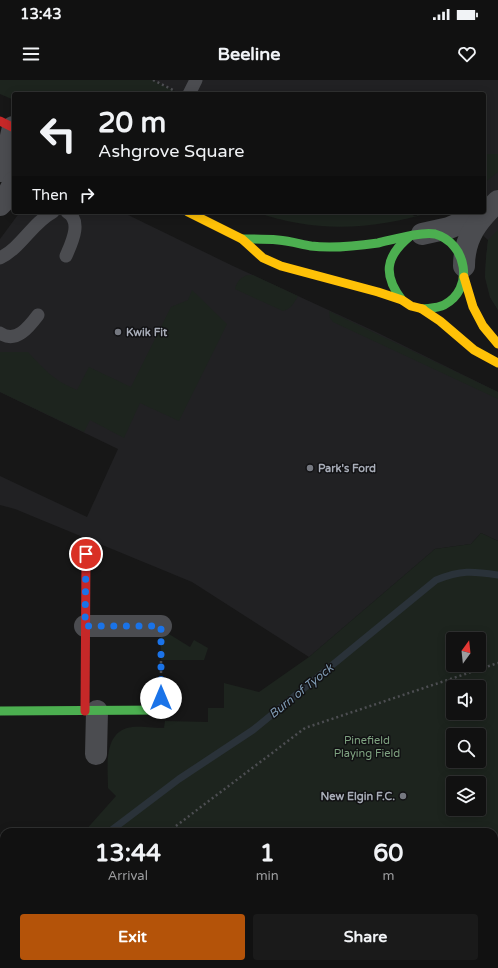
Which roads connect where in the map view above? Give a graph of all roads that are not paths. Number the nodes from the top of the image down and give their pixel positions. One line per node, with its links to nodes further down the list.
1 (196, 80): 2 (lane)
2 (190, 92)
3 (9, 126): 4 (street)
4 (0, 171)
5 (12, 186): 6 (street)
6 (0, 205)
7 (492, 207): 16 (street)
8 (50, 214): 15 (lane)
9 (70, 214): 14 (lane)
10 (192, 214): 13 (main road)
11 (478, 214): 12 (street)
12 (416, 236): 13 (main road); 16 (main road); 17 (main road)
13 (242, 239): 17 (main road)
14 (66, 256)
15 (0, 258)
16 (464, 272): 18 (main road); 21 (main road)
17 (402, 300): 18 (main road)
18 (422, 309): 22 (main road)
19 (38, 315): 20 (lane)
20 (0, 333)
21 (498, 344)
22 (498, 363)
23 (86, 554): 24 (main road)
24 (85, 626): 25 (street); 28 (main road)
25 (161, 626)
26 (163, 710): 28 (main road)
27 (0, 711): 28 (main road)
28 (91, 711): 29 (street)
29 (96, 754)

